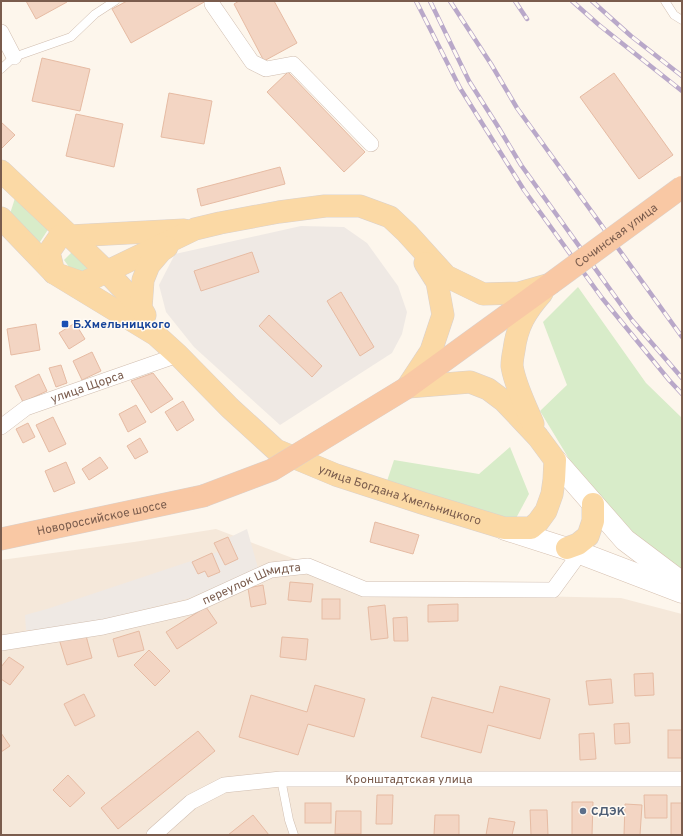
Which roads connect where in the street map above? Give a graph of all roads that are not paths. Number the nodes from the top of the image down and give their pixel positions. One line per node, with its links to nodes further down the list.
1 (115, 1): 6 (lane)
2 (212, 1): 8 (street)
3 (666, 1): 4 (lane)
4 (682, 20)
5 (1, 32): 6 (street)
6 (14, 57): 7 (lane)
7 (1, 70)
8 (371, 144)
9 (1, 171): 14 (main road)
10 (682, 187): 17 (highway, Сочинская улица, bridge)
11 (1, 218): 16 (main road)
12 (196, 229): 13 (main road); 14 (main road); 15 (main road); 18 (main road)
13 (406, 233): 17 (main road); 21 (main road)
14 (70, 236): 15 (main road); 16 (main road)
15 (106, 271): 16 (main road); 18 (main road)
16 (54, 273): 19 (main road)
17 (550, 284): 21 (highway, Сочинская улица); 23 (main road)
18 (141, 308): 19 (main road)
19 (156, 335): 20 (main road, улица Богдана Хмельницкого)
20 (178, 355): 22 (street, улица Щорса); 26 (main road, улица Богдана Хмельницкого)
21 (408, 387): 23 (main road); 27 (highway, Новороссийское шоссе, bridge)
22 (1, 426)
23 (538, 437): 24 (main road)
24 (555, 460): 25 (main road); 26 (main road)
25 (593, 504): 28 (main road); 29 (main road)
26 (504, 528): 28 (main road, улица Богдана Хмельницкого)
27 (1, 539)
28 (573, 551): 30 (main road, улица Богдана Хмельницкого); 31 (street, переулок Шмидта)
29 (682, 583)
30 (682, 592)
31 (1, 643)
32 (281, 779): 33 (street, Кронштадтская улица); 34 (street, Кронштадтская улица); 35 (lane)
33 (682, 779)
34 (154, 835)
35 (294, 835)

